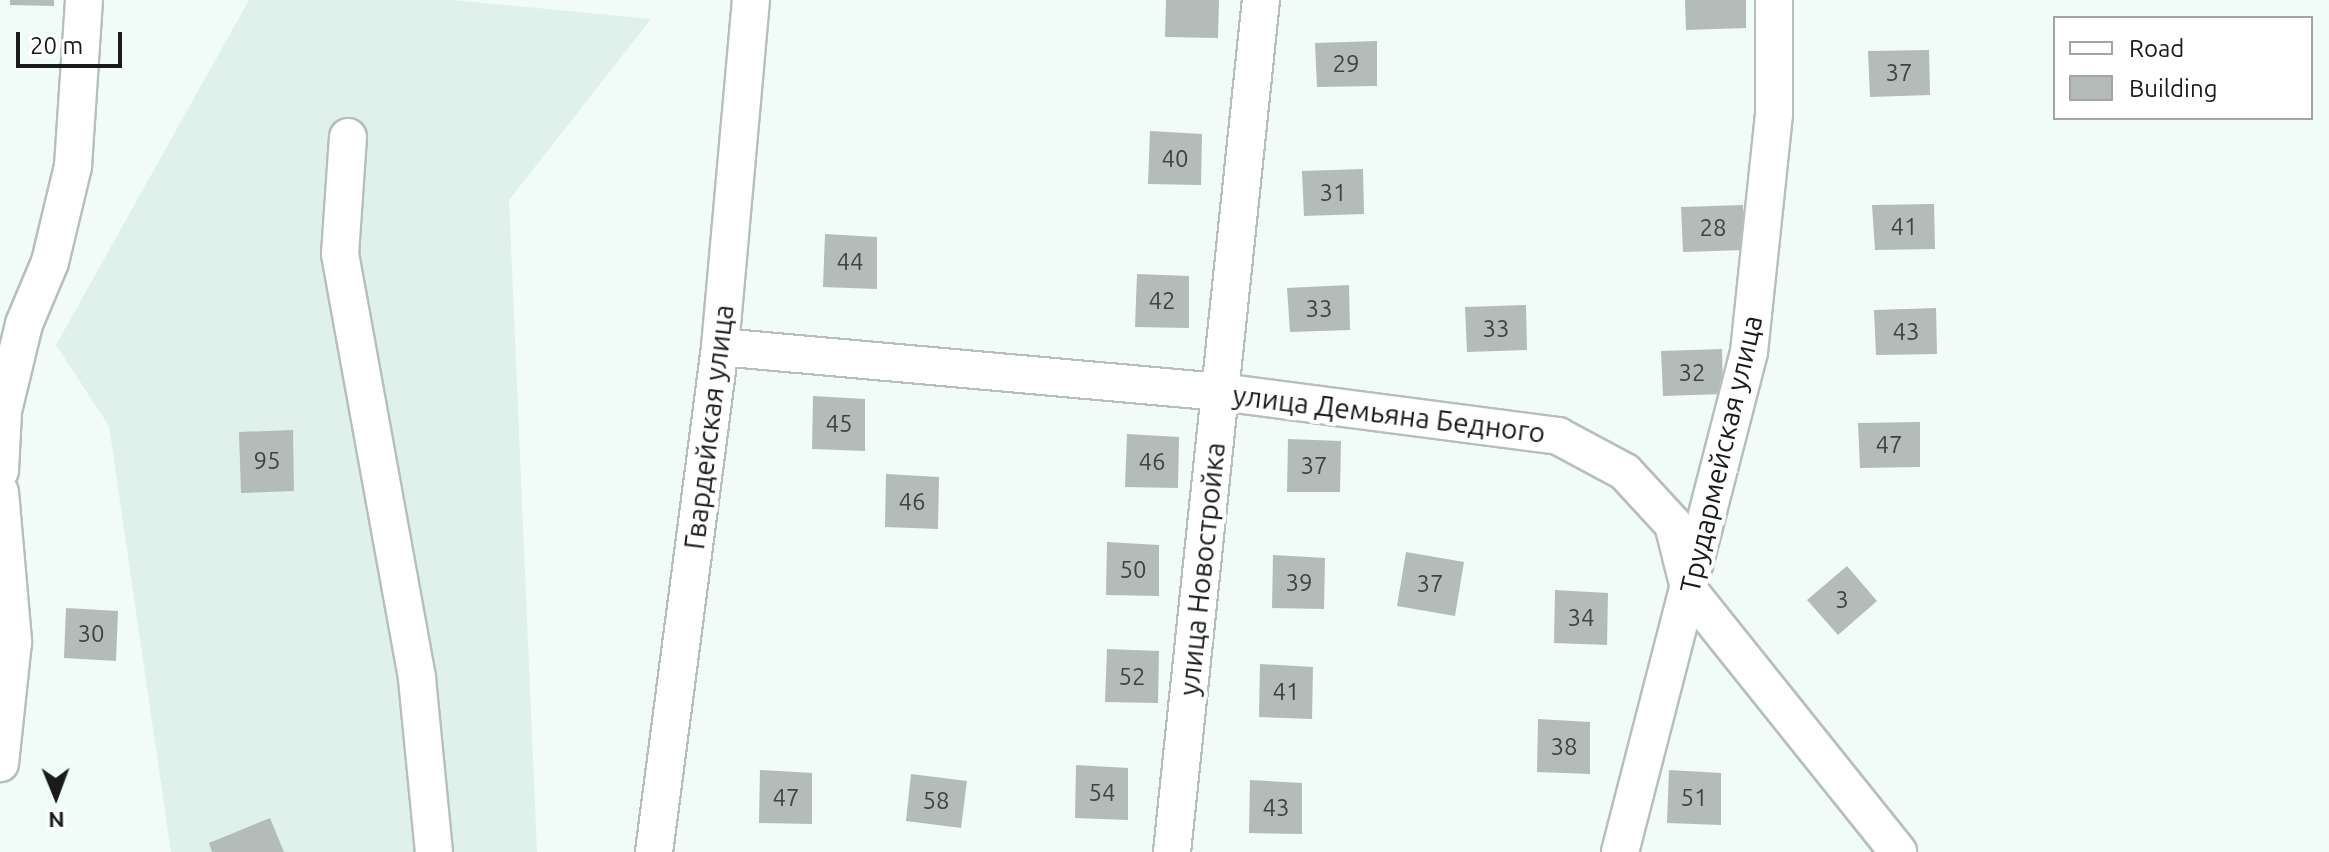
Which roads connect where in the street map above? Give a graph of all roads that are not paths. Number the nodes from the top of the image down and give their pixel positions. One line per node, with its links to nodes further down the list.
1 (84, 0): 6 (street)
2 (751, 0): 7 (street, Гвардейская улица)
3 (1261, 0): 8 (street, улица Новостройка)
4 (1774, 0): 11 (street, Трудармейская улица)
5 (348, 137): 13 (street)
6 (12, 315): 9 (street)
7 (720, 347): 8 (street, улица Демьяна Бедного); 14 (street, Гвардейская улица)
8 (1220, 392): 11 (street, улица Демьяна Бедного); 15 (street, улица Новостройка)
9 (0, 471)
10 (0, 492): 12 (street)
11 (1690, 592): 16 (street, Трудармейская улица); 17 (street, улица Демьяна Бедного)
12 (2, 741)
13 (434, 852)
14 (654, 852)
15 (1172, 852)
16 (1620, 852)
17 (1898, 852)

